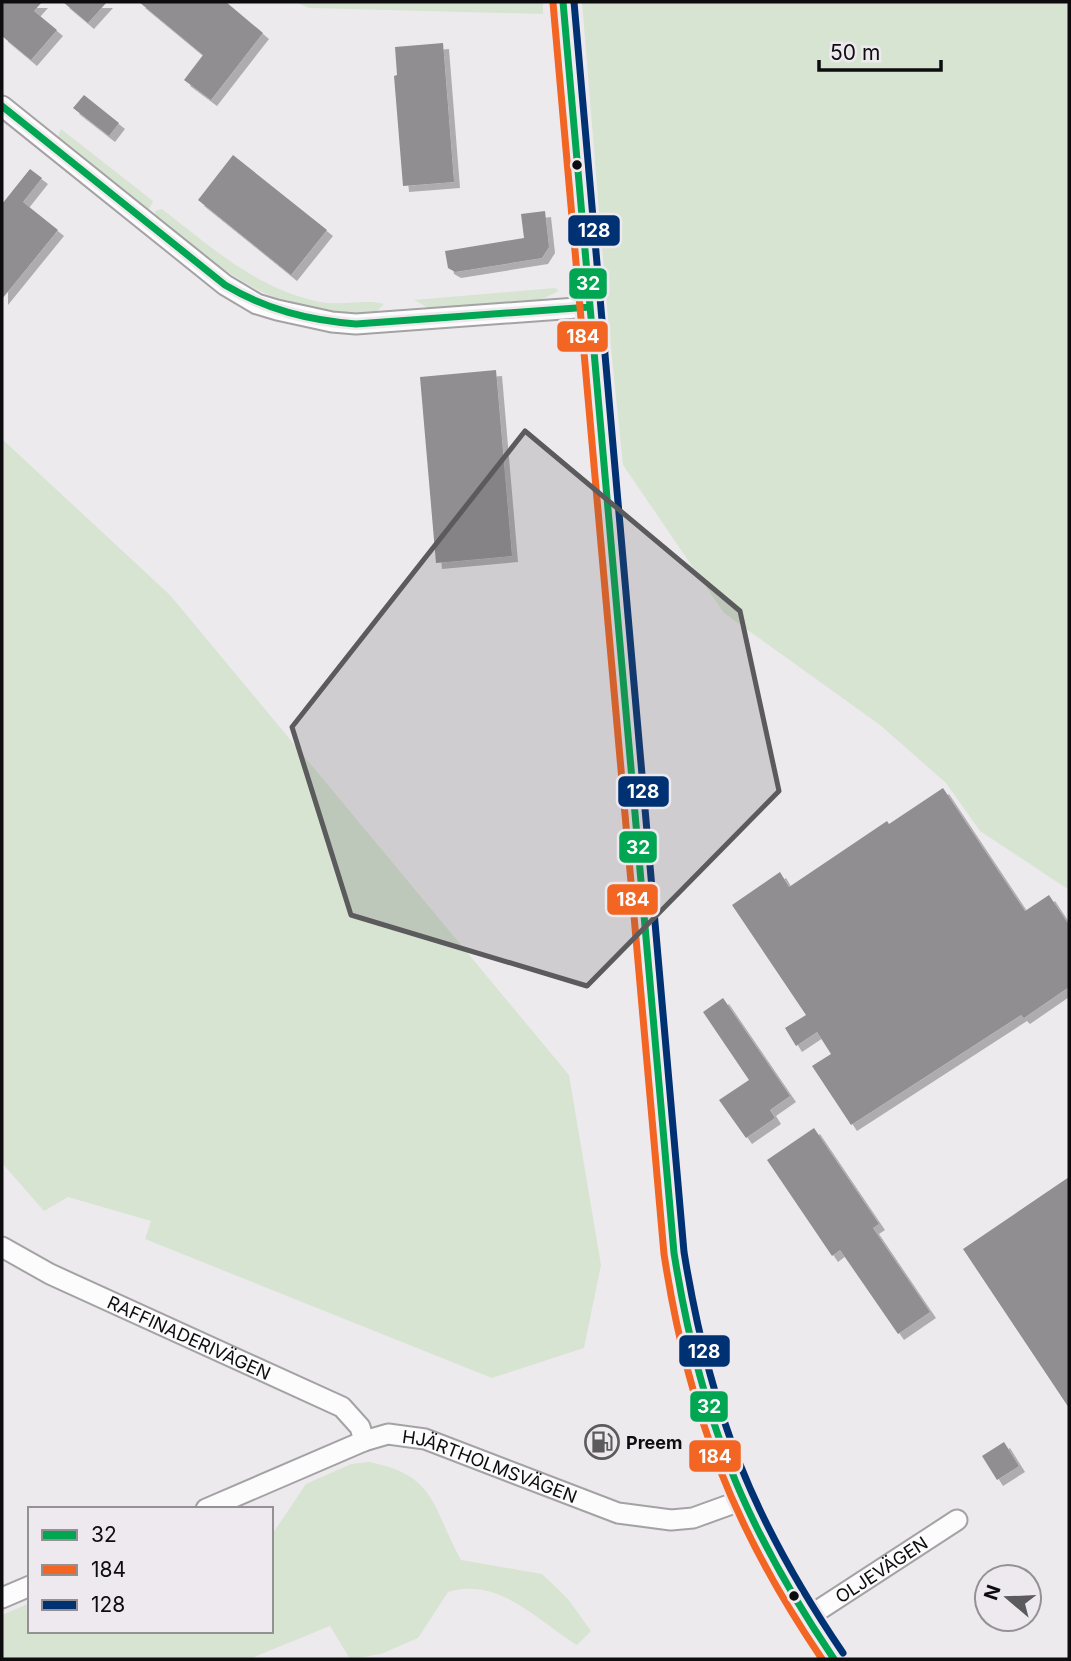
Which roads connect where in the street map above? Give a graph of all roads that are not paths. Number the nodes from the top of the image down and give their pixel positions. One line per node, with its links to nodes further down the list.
1 (563, 2): 3 (street)
2 (2, 106): 3 (street)
3 (590, 307): 6 (street)
4 (2, 1247): 5 (street, RAFFINADERIVÄGEN)
5 (364, 1441): 6 (street, HJÄRTHOLMSVÄGEN); 7 (street, HJÄRTHOLMSVÄGEN)
6 (740, 1501): 11 (street)
7 (211, 1507)
8 (957, 1520): 11 (street, OLJEVÄGEN)
9 (28, 1587): 10 (street)
10 (2, 1598)
11 (805, 1619): 12 (street)
12 (834, 1659)

